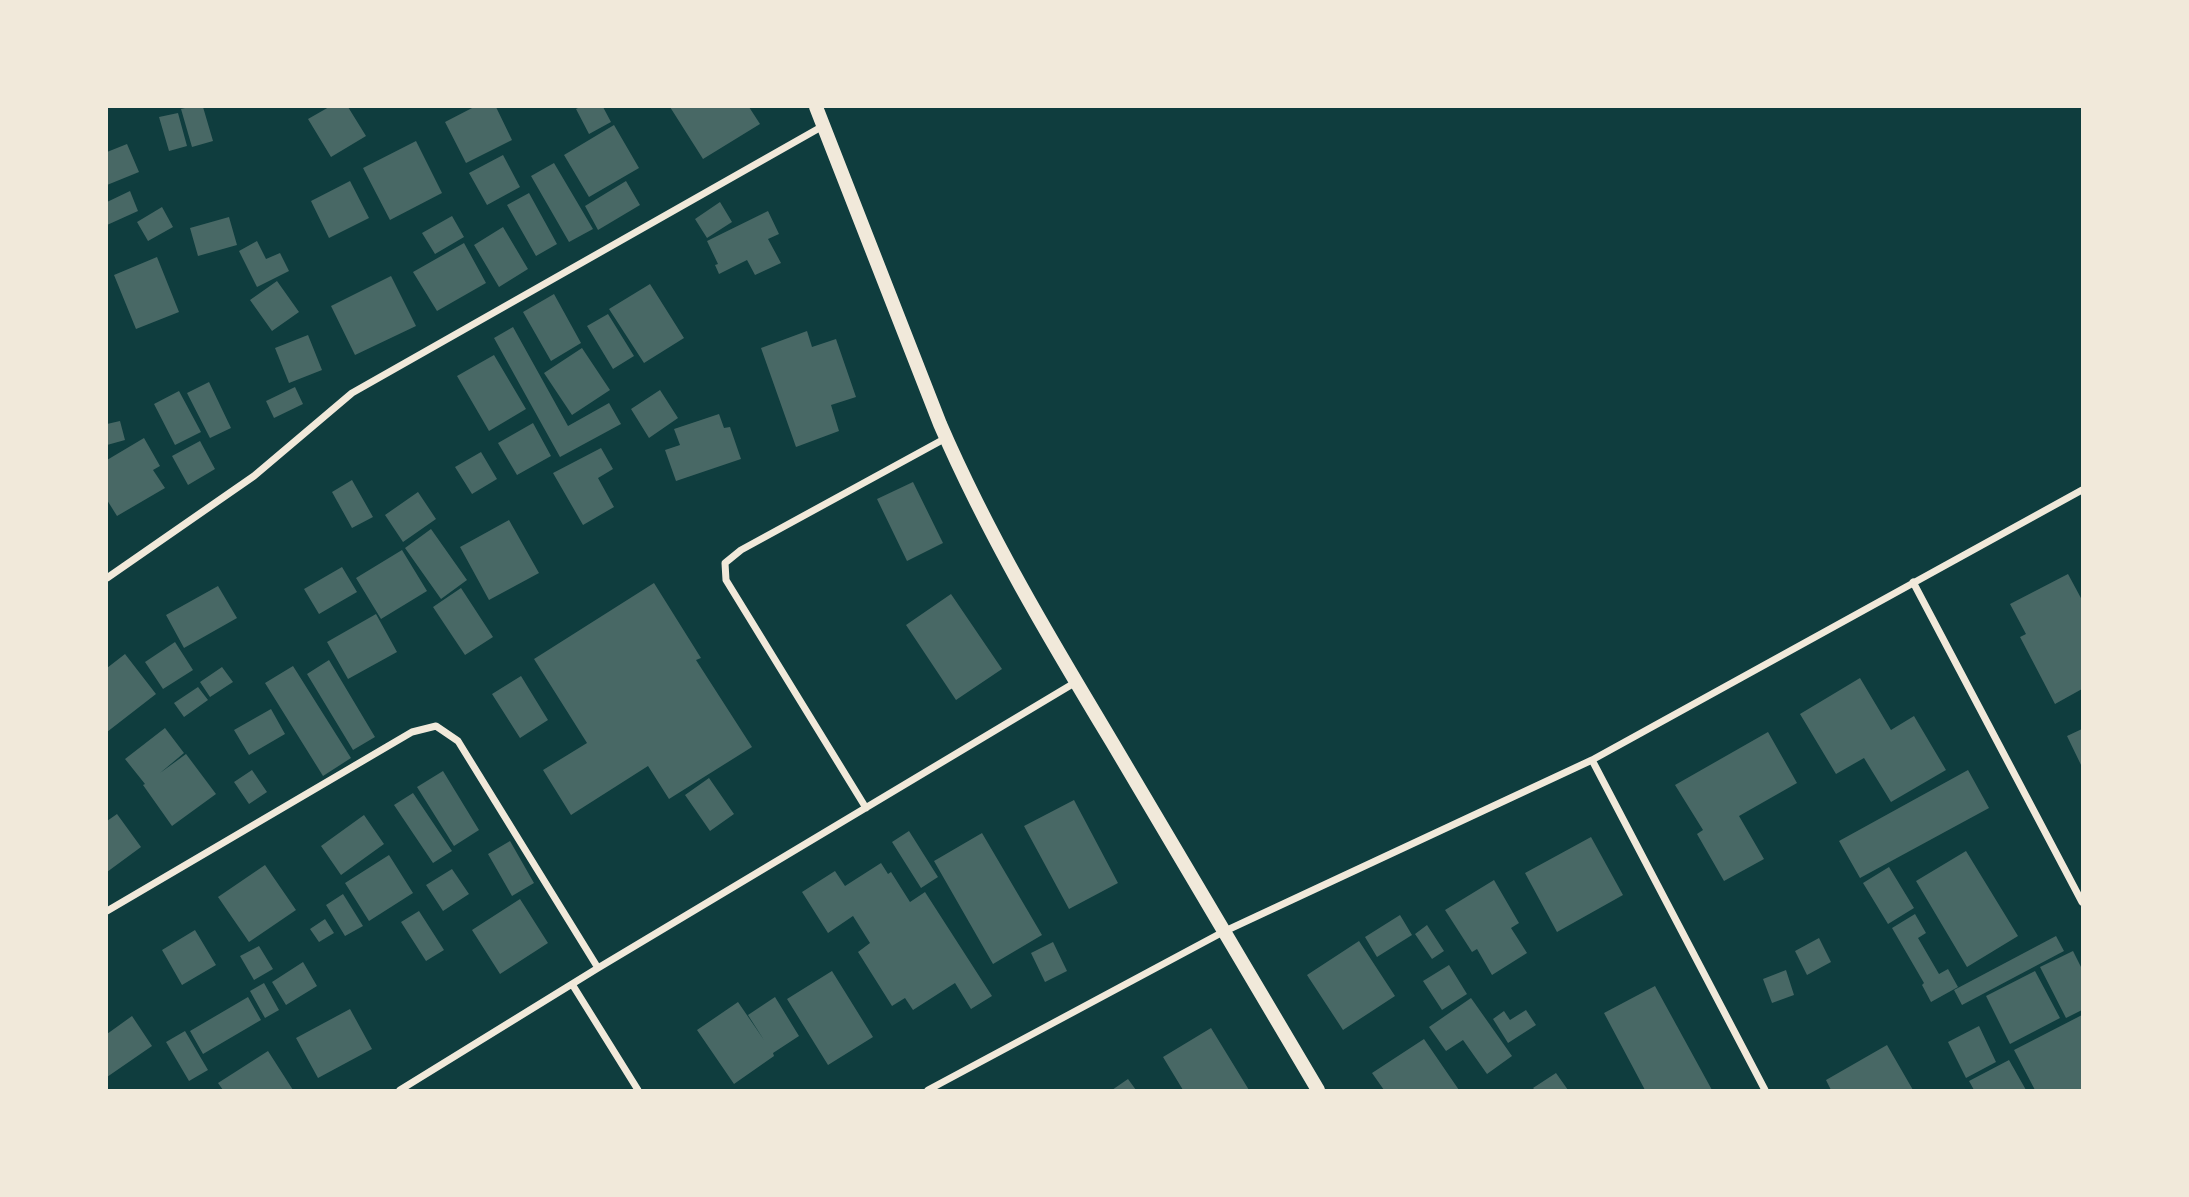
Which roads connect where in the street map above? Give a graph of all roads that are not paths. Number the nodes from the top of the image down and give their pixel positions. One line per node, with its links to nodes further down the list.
1 (816, 107): 2 (main road)
2 (823, 126): 3 (main road); 5 (street)
3 (946, 438): 7 (main road); 9 (street)
4 (2082, 490): 6 (street)
5 (107, 578)
6 (1913, 582): 8 (street); 10 (street)
7 (1076, 681): 9 (street); 12 (main road)
8 (1592, 760): 12 (street); 19 (street)
9 (866, 808): 13 (street)
10 (2082, 902)
11 (107, 911): 13 (street)
12 (1223, 932): 17 (street); 18 (main road)
13 (598, 968): 14 (street)
14 (572, 984): 15 (street); 16 (street)
15 (400, 1090)
16 (638, 1090)
17 (928, 1090)
18 (1318, 1090)
19 (1765, 1090)

